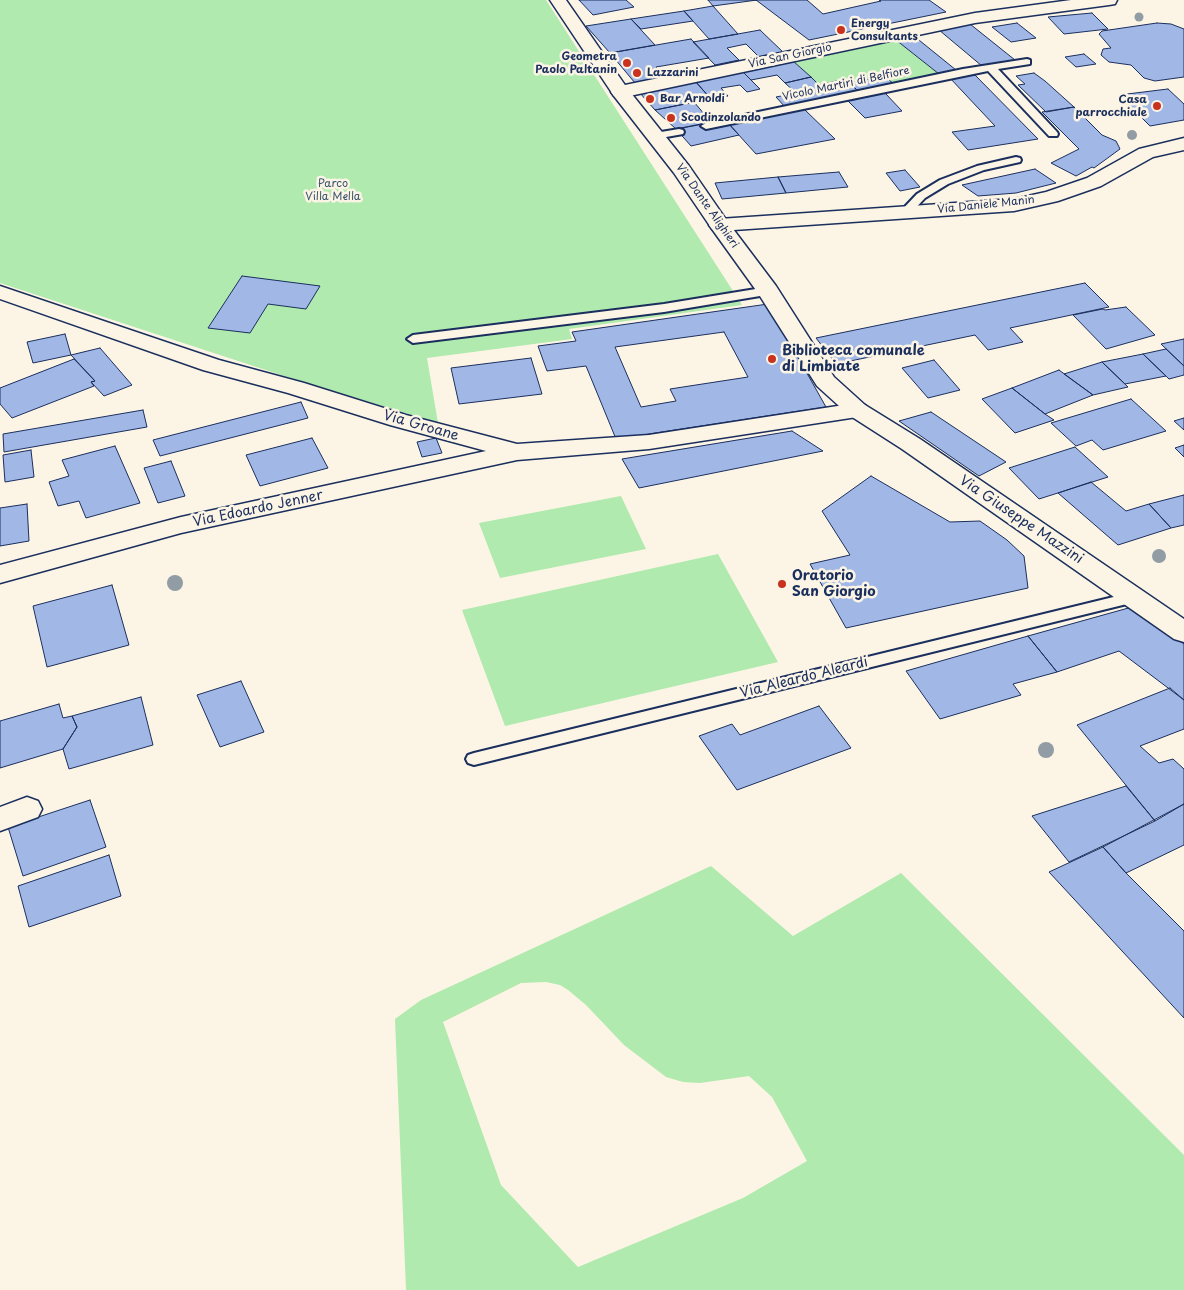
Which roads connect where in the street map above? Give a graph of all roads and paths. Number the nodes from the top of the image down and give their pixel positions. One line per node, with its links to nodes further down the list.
1 (558, 0): 5 (street, Via Dante Alighieri)
2 (1109, 0): 5 (street, Via San Giorgio)
3 (1027, 62): 4 (lane, Vicolo Martiri di Belfiore)
4 (991, 68): 6 (lane, Vicolo Martiri di Belfiore); 8 (lane)
5 (620, 92): 9 (street, Via Dante Alighieri)
6 (706, 126)
7 (679, 132): 9 (lane)
8 (1053, 134)
9 (655, 136): 13 (street, Via Dante Alighieri)
10 (1184, 144): 12 (street, Via Daniele Manin)
11 (1016, 160): 12 (lane, Via Daniele Manin)
12 (905, 213): 13 (street, Via Daniele Manin)
13 (719, 225): 15 (street, Via Dante Alighieri)
14 (0, 292): 18 (street, Via Groane)
15 (768, 292): 16 (lane); 17 (street, Via Dante Alighieri)
16 (413, 339)
17 (857, 410): 18 (street, Via Groane); 20 (street, Via Giuseppe Mazzini)
18 (517, 452): 19 (street, Via Edoardo Jenner)
19 (0, 574)
20 (1134, 597): 21 (street, Via Giuseppe Mazzini); 22 (lane, Via Aleardo Aleardi)
21 (1184, 632)
22 (474, 759)
23 (28, 809): 24 (street)
24 (0, 819)

